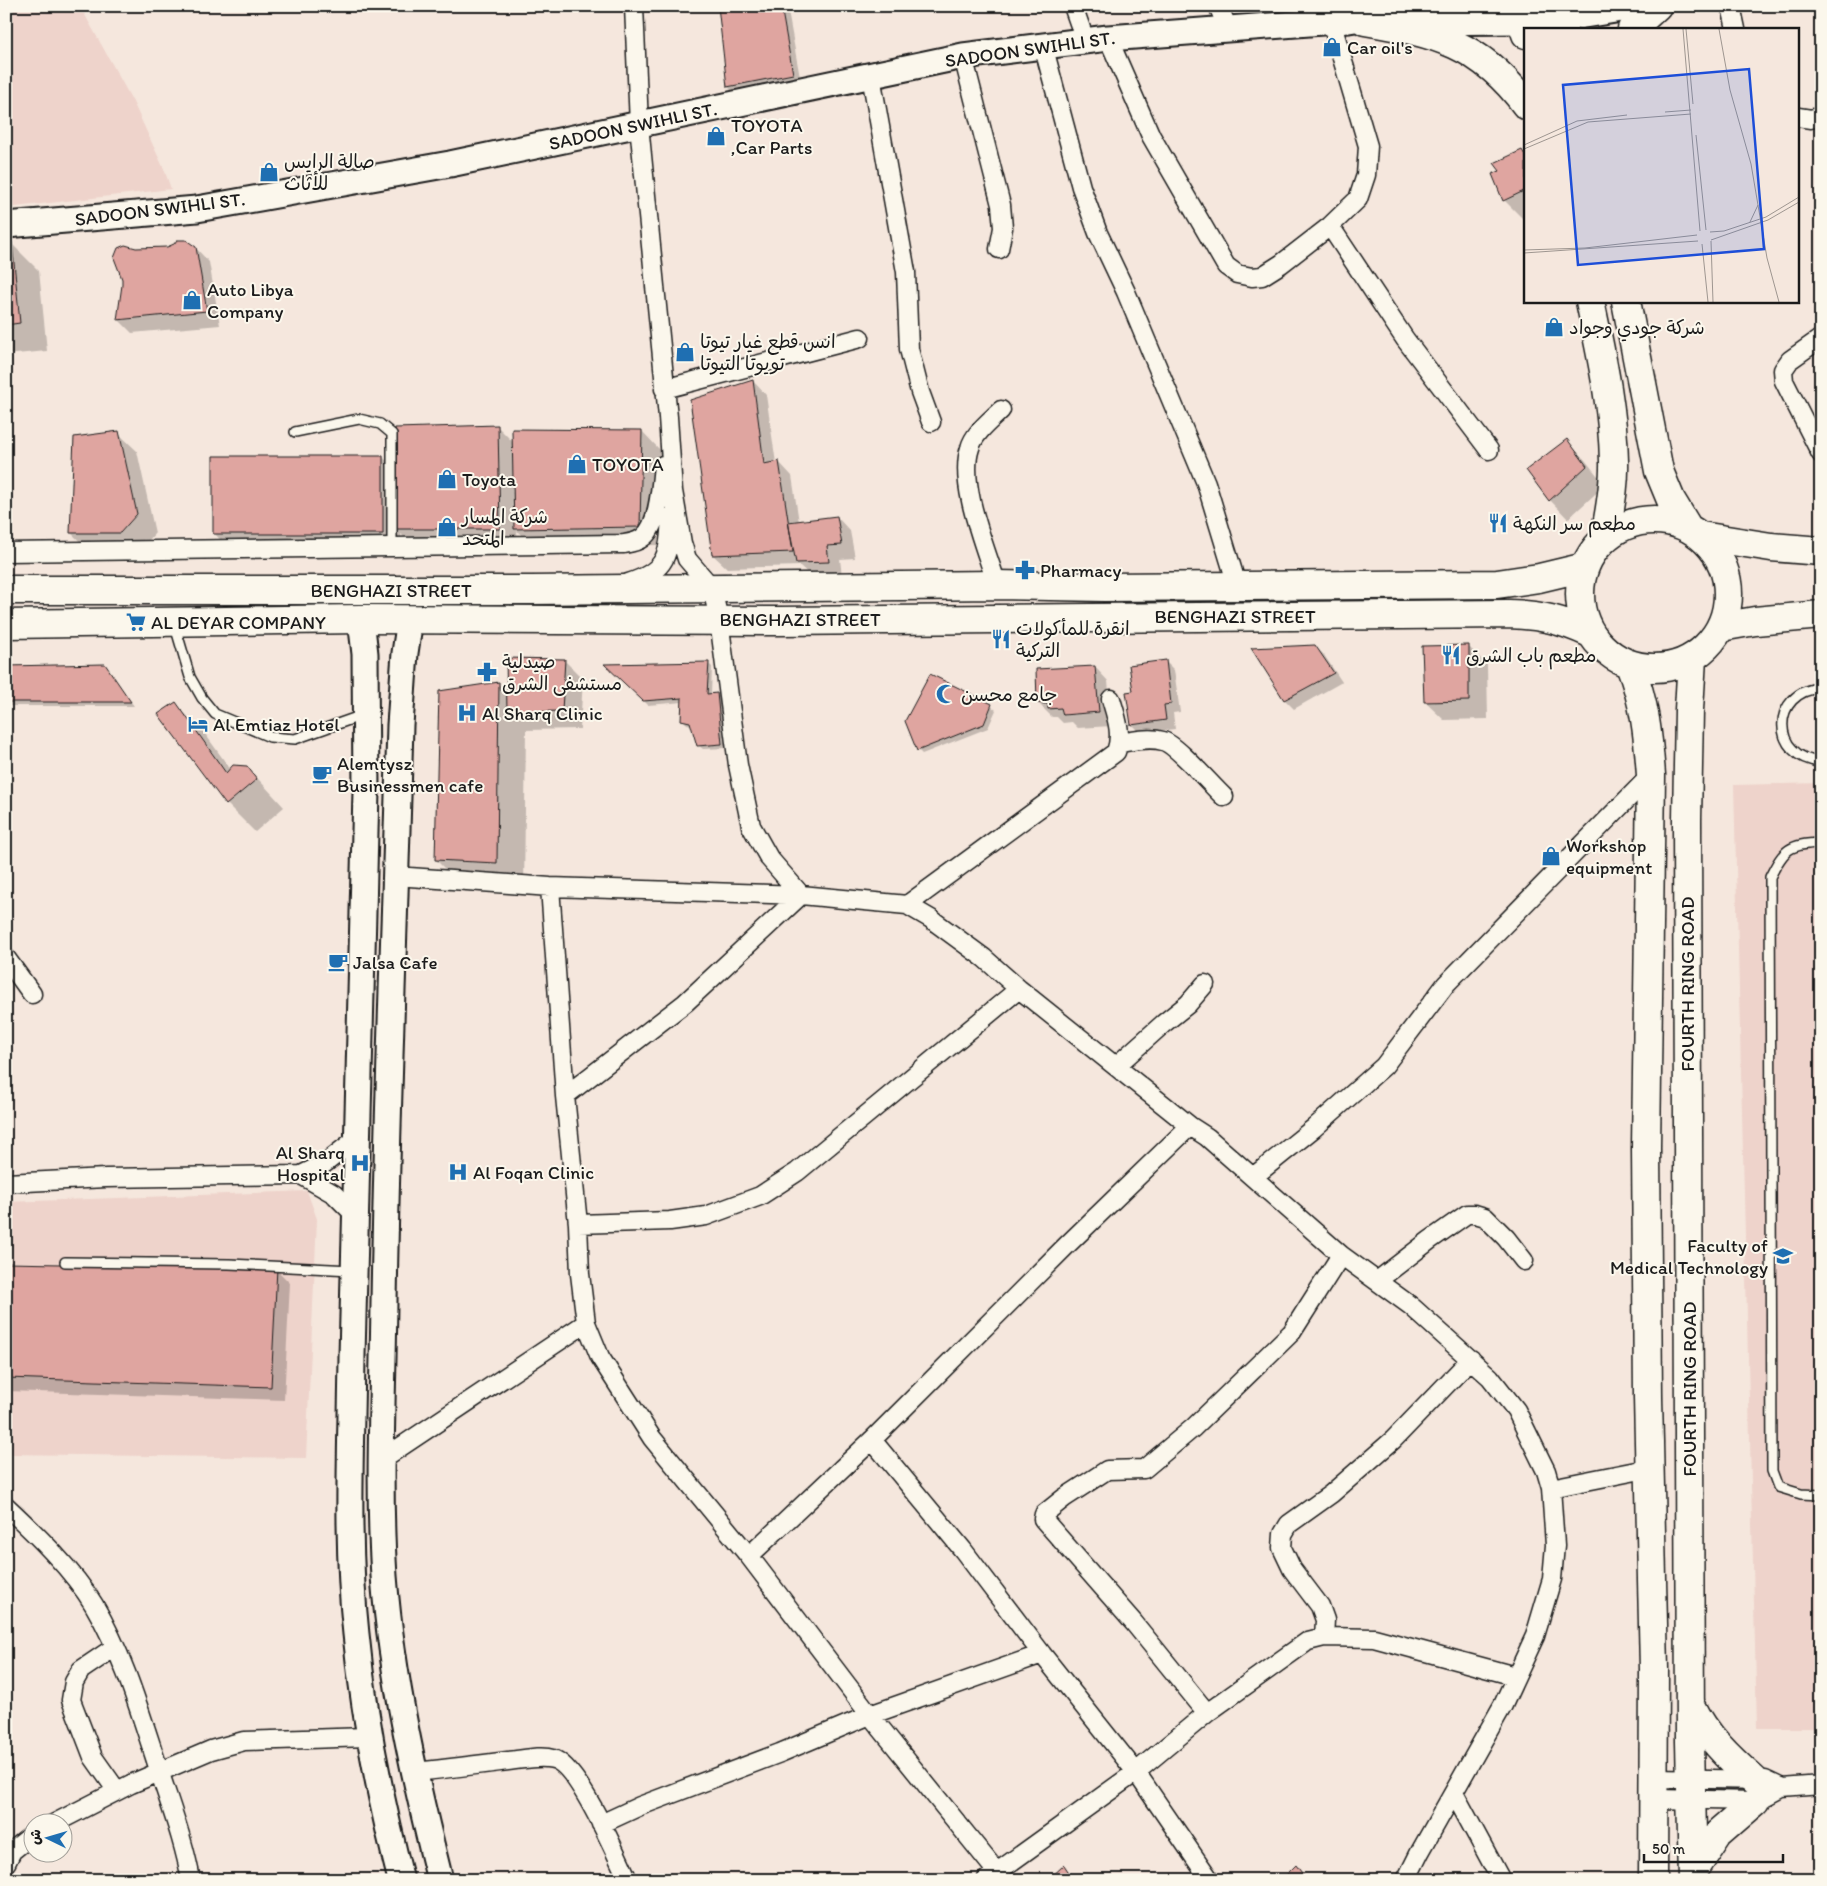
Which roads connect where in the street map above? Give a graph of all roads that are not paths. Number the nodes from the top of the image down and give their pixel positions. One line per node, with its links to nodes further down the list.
1 (634, 6): 21 (street)
2 (1073, 6): 14 (street)
3 (1218, 6): 11 (street)
4 (1438, 6): 8 (main road, SADOON SWIHLI ST.)
5 (1640, 6): 9 (main road)
6 (1657, 6): 12 (main road)
7 (1731, 6): 13 (street)
8 (1367, 16): 10 (main road); 11 (main road, SADOON SWIHLI ST.); 18 (main road); 23 (street)
9 (1560, 18): 10 (main road)
10 (1522, 20)
11 (1228, 28): 14 (main road, SADOON SWIHLI ST.)
12 (1633, 28)
13 (1736, 28)
14 (1097, 39): 15 (main road, SADOON SWIHLI ST.); 23 (street)
15 (1043, 45): 16 (main road, SADOON SWIHLI ST.); 44 (street)
16 (963, 56): 17 (main road, SADOON SWIHLI ST.); 24 (street)
17 (871, 76): 21 (main road, SADOON SWIHLI ST.); 32 (street)
18 (1524, 102)
19 (1821, 116): 20 (street)
20 (1800, 117)
21 (639, 125): 22 (main road, SADOON SWIHLI ST.); 29 (street)
22 (6, 226)
23 (1330, 226): 34 (street)
24 (999, 249)
25 (1590, 302): 38 (main road)
26 (1626, 302): 37 (main road)
27 (860, 338): 29 (street)
28 (1821, 338): 35 (street)
29 (664, 389): 31 (street)
30 (1001, 410): 43 (street)
31 (668, 417): 36 (street); 39 (street)
32 (931, 422)
33 (295, 432): 39 (lane)
34 (1489, 450)
35 (1821, 454)
36 (673, 491): 45 (street); 46 (street)
37 (1694, 532): 38 (main road); 41 (main road); 54 (main road)
38 (1605, 538): 42 (main road)
39 (392, 547): 40 (street)
40 (6, 552)
41 (1821, 552)
42 (1585, 567): 44 (main road, BENGHAZI STREET); 55 (main road)
43 (997, 585): 44 (main road, BENGHAZI STREET); 45 (main road, BENGHAZI STREET)
44 (1237, 585)
45 (712, 588): 46 (main road, BENGHAZI STREET); 51 (street)
46 (610, 589): 47 (main road, BENGHAZI STREET)
47 (6, 590)
48 (1821, 615): 54 (main road)
49 (361, 619): 50 (main road, BENGHAZI STREET); 52 (main road, BENGHAZI STREET); 61 (main road)
50 (410, 619): 51 (main road, BENGHAZI STREET); 59 (main road)
51 (719, 620): 55 (main road, BENGHAZI STREET); 69 (street)
52 (174, 623): 53 (main road, BENGHAZI STREET); 61 (lane)
53 (6, 624)
54 (1721, 627): 56 (main road)
55 (1590, 633): 57 (main road)
56 (1692, 658): 57 (main road); 102 (main road, FOURTH RING ROAD)
57 (1630, 665): 64 (main road, FOURTH RING ROAD)
58 (1821, 688): 63 (lane)
59 (402, 696): 61 (main road); 67 (main road)
60 (1111, 699): 62 (street)
61 (366, 706): 78 (main road)
62 (1120, 743): 65 (street); 70 (street)
63 (1821, 762)
64 (1651, 775): 80 (street); 93 (main road, FOURTH RING ROAD)
65 (1224, 797)
66 (1821, 843): 95 (lane)
67 (395, 876): 68 (street); 92 (main road)
68 (550, 887): 69 (street); 76 (street)
69 (801, 895): 70 (street); 76 (street)
70 (907, 905): 73 (street)
71 (6, 958): 74 (street)
72 (1205, 984): 75 (street)
73 (1019, 989): 75 (street); 83 (street)
74 (32, 994)
75 (1116, 1066): 77 (street)
76 (565, 1096): 83 (street)
77 (1190, 1126): 80 (street); 91 (street)
78 (357, 1138): 79 (street); 82 (main road)
79 (300, 1175): 81 (street); 82 (street)
80 (1253, 1177): 84 (street)
81 (6, 1183)
82 (355, 1215): 87 (main road)
83 (578, 1224): 89 (street)
84 (1341, 1255): 88 (street); 103 (street)
85 (1524, 1261): 88 (street)
86 (65, 1262): 87 (lane)
87 (355, 1270): 105 (main road)
88 (1377, 1281): 90 (street)
89 (586, 1323): 92 (street); 97 (street)
90 (1472, 1359): 94 (street); 98 (street)
91 (872, 1440): 97 (street); 100 (street)
92 (381, 1460): 107 (main road)
93 (1650, 1470): 94 (street); 110 (main road, FOURTH RING ROAD)
94 (1551, 1488): 101 (street)
95 (1821, 1495)
96 (6, 1506): 99 (street)
97 (749, 1556): 104 (street)
98 (1324, 1637): 101 (street); 103 (street)
99 (115, 1647): 106 (street); 113 (street)
100 (1042, 1654): 104 (street); 108 (street)
101 (1515, 1676): 114 (street)
102 (1690, 1704): 111 (main road, FOURTH RING ROAD); 112 (main road)
103 (1207, 1713): 108 (street)
104 (870, 1715): 117 (street); 121 (street)
105 (368, 1736): 106 (street); 118 (main road)
106 (160, 1772): 113 (street); 123 (street)
107 (413, 1772): 116 (main road); 117 (street)
108 (1136, 1772): 121 (street); 127 (street)
109 (1821, 1785): 112 (street)
110 (1655, 1789): 111 (street); 130 (main road, FOURTH RING ROAD)
111 (1692, 1789): 112 (street); 122 (main road, FOURTH RING ROAD)
112 (1755, 1790): 122 (main road)
113 (117, 1791): 115 (street)
114 (1454, 1793): 128 (street); 129 (street)
115 (72, 1814)
116 (425, 1819): 118 (main road); 125 (main road)
117 (600, 1824): 126 (street)
118 (389, 1832): 124 (main road)
119 (22, 1843): 120 (street)
120 (6, 1863)
121 (991, 1876)
122 (1693, 1876)
123 (192, 1880)
124 (401, 1880)
125 (440, 1880)
126 (628, 1880)
127 (1210, 1880)
128 (1406, 1880)
129 (1501, 1880)
130 (1654, 1880)

